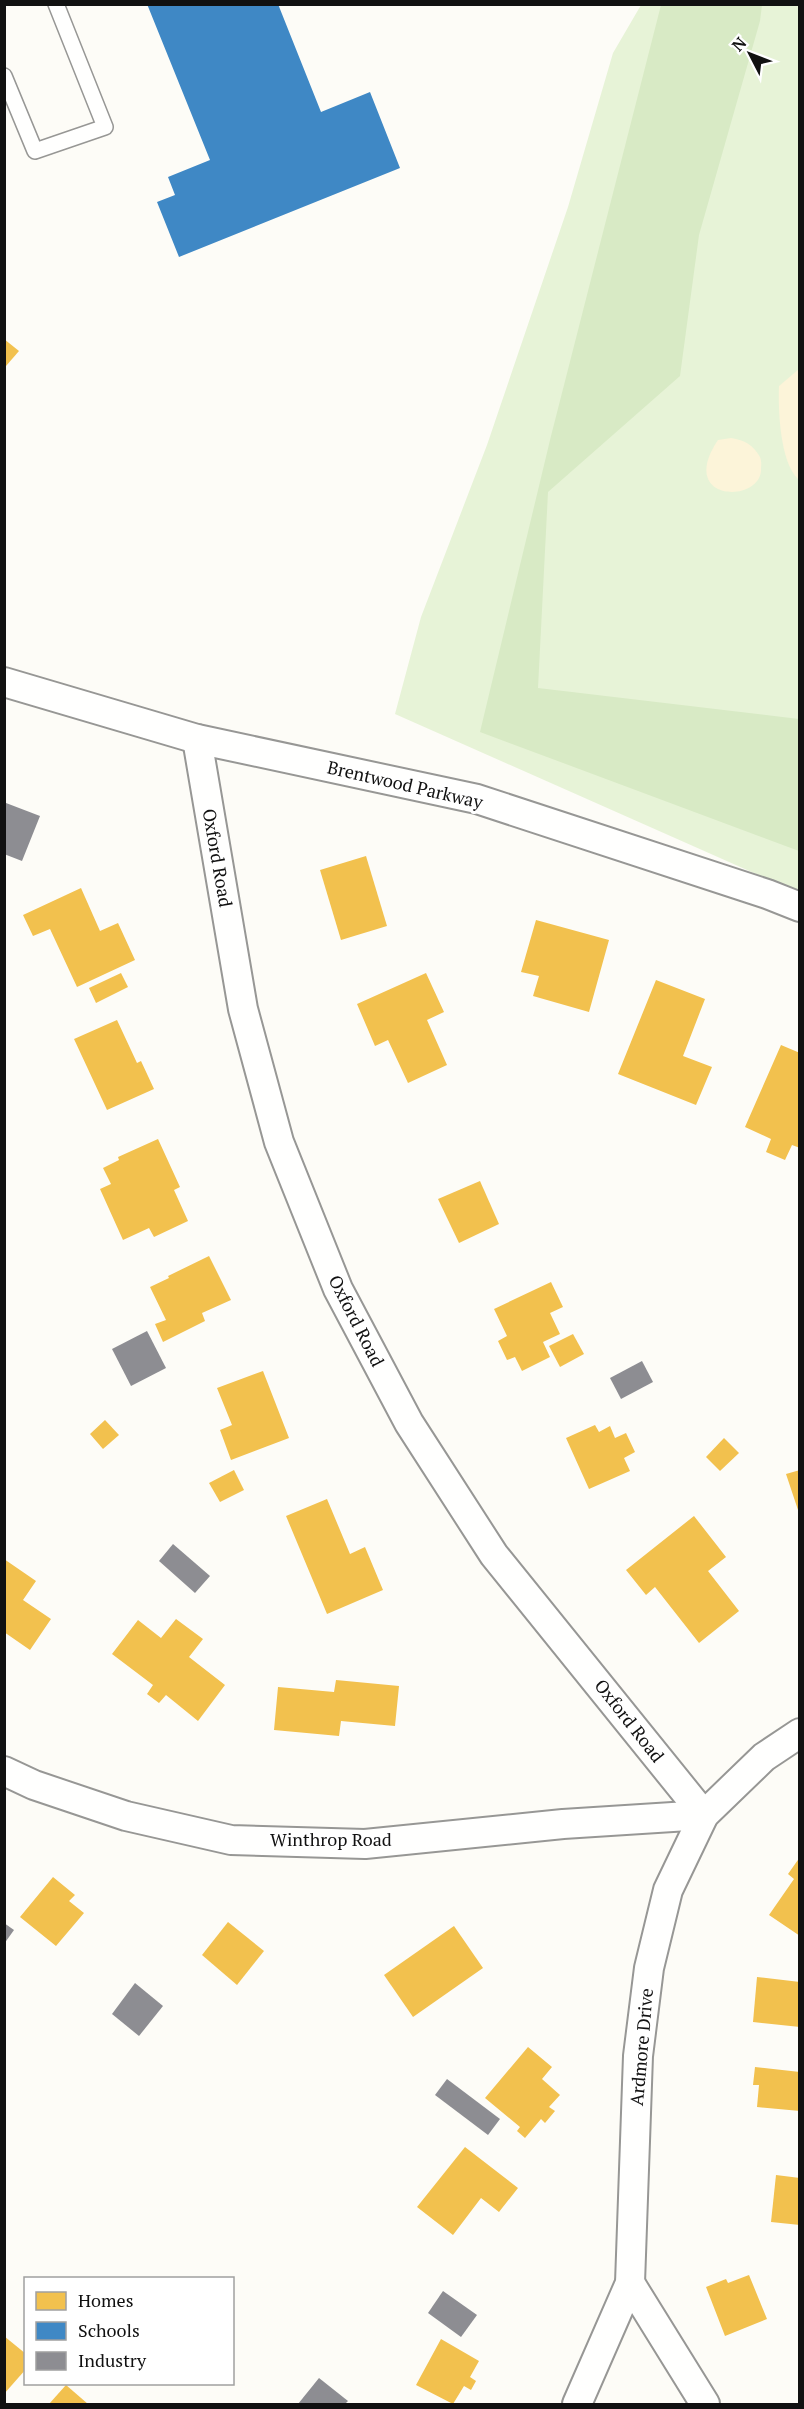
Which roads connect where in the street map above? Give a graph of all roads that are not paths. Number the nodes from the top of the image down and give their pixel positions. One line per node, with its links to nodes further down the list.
1 (56, 4): 2 (lane)
2 (4, 76)
3 (4, 682): 4 (street, Brentwood Parkway)
4 (197, 739): 5 (street, Brentwood Parkway); 8 (street, Oxford Road)
5 (800, 907)
6 (800, 1733): 8 (street, Ardmore Drive)
7 (4, 1771): 8 (street, Winthrop Road)
8 (704, 1815): 9 (street, Ardmore Drive)
9 (630, 2283): 10 (street, Ardmore Drive); 11 (street)
10 (577, 2404)
11 (705, 2404)

